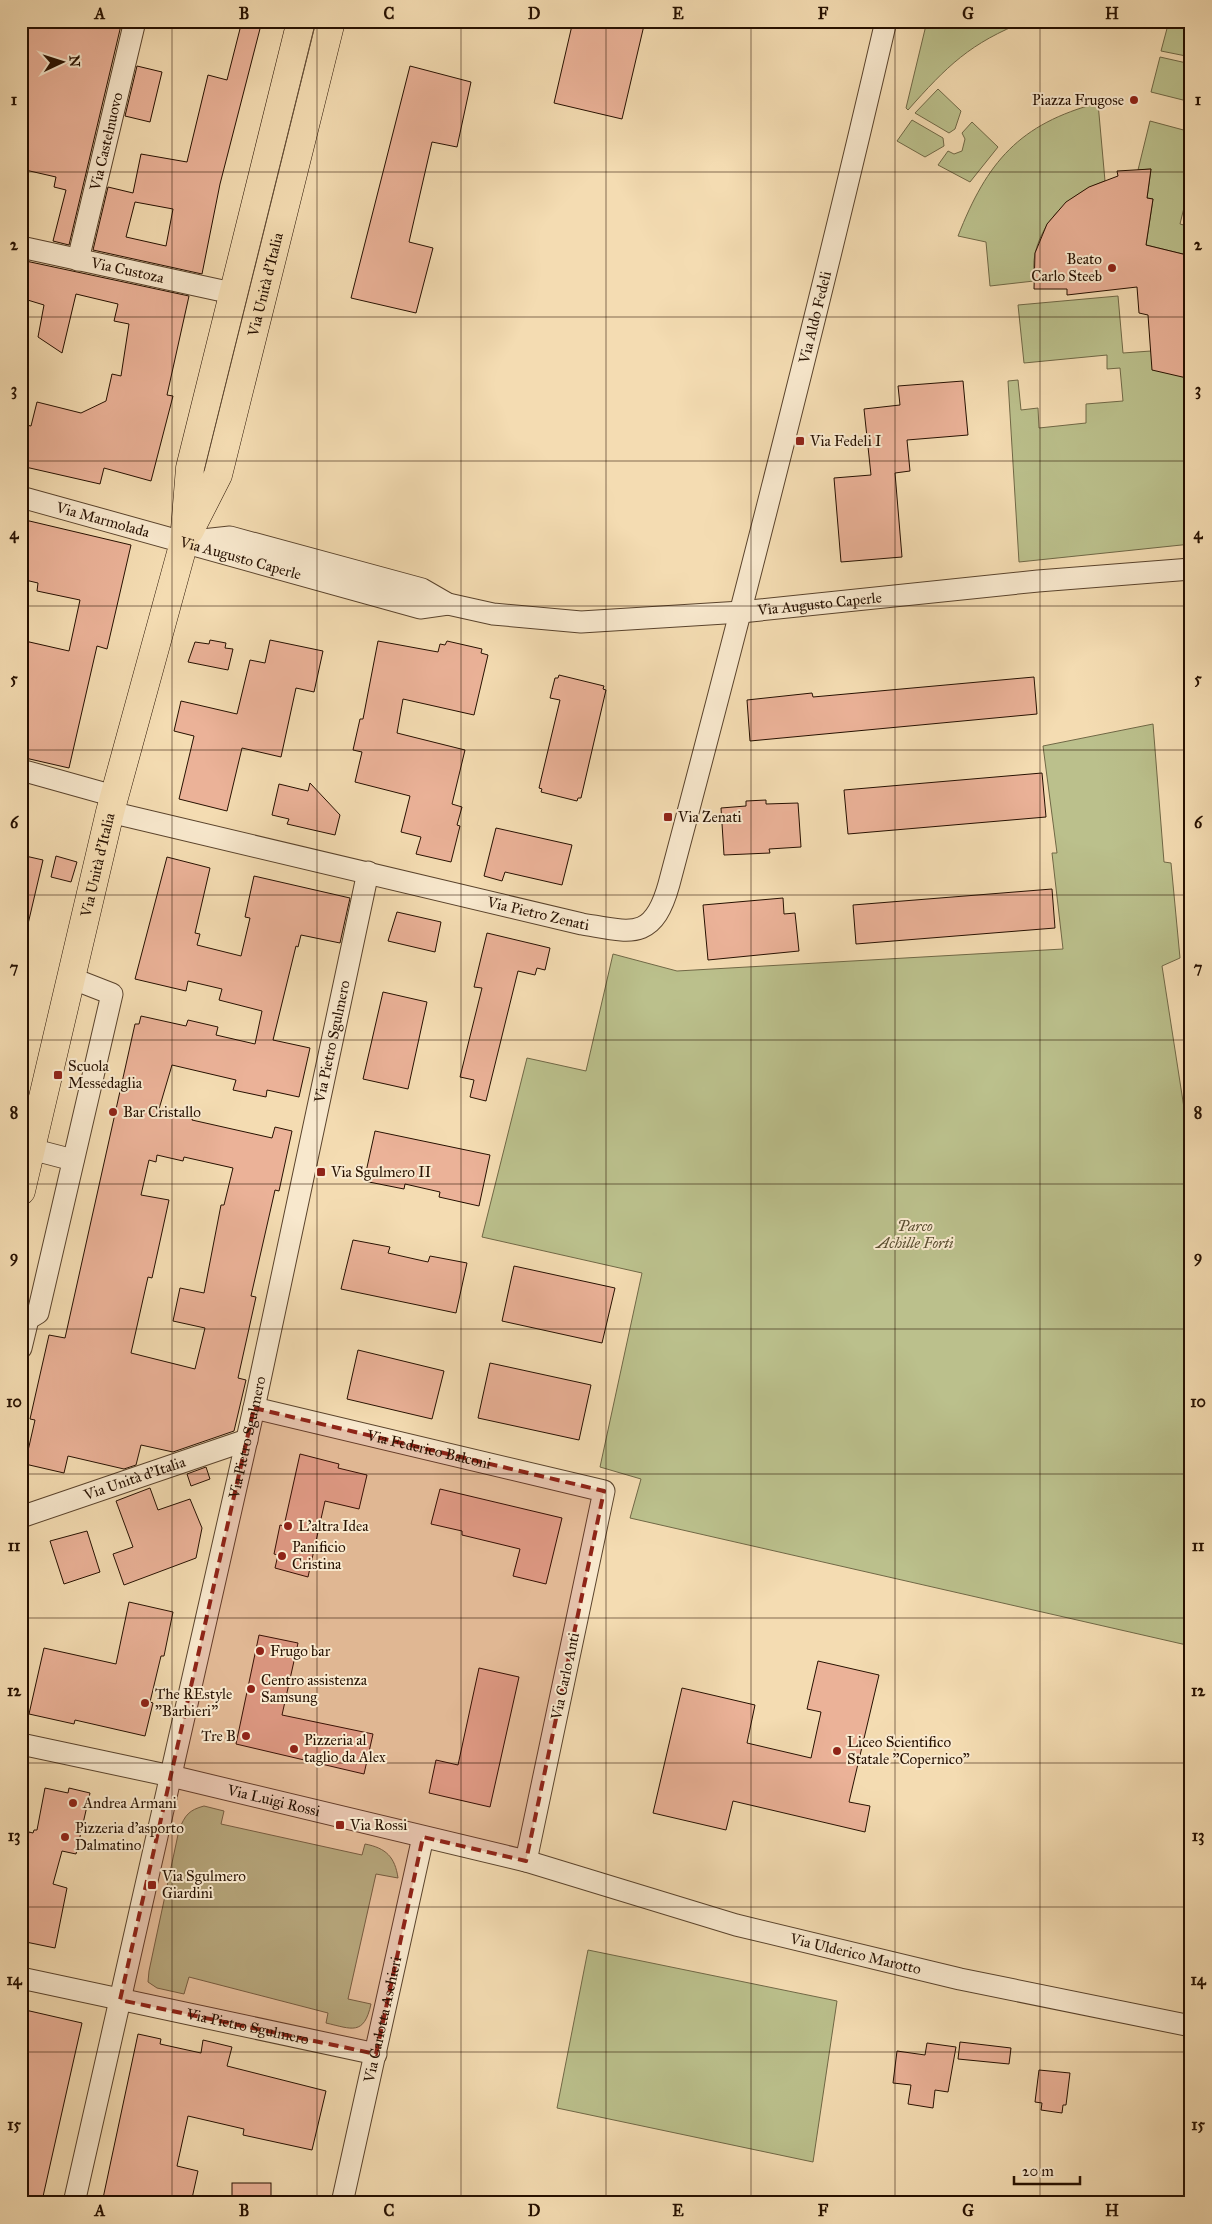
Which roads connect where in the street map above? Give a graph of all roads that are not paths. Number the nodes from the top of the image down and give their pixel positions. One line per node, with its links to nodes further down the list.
1 (135, 21): 6 (street, Via Castelnuovo)
2 (301, 21): 7 (main road, Via Unità d'Italia)
3 (331, 21): 9 (main road, Via Unità d'Italia)
4 (886, 21): 12 (street, Via Aldo Fedeli)
5 (21, 247): 6 (street, Via Custoza)
6 (78, 260): 7 (street, Via Custoza)
7 (232, 293): 9 (main road, Via Unità d'Italia)
8 (21, 497): 9 (street, Via Marmolada)
9 (184, 542): 11 (street, Via Augusto Caperle); 11 (street, Via Augusto Caperle); 14 (main road, Via Unità d'Italia)
10 (1191, 569): 12 (street, Via Augusto Caperle)
11 (448, 604): 12 (street, Via Augusto Caperle)
12 (741, 612): 15 (street, Via Pietro Zenati)
13 (21, 770): 14 (street, Via Pietro Zenati)
14 (112, 804): 15 (street, Via Pietro Zenati); 16 (main road, Via Unità d'Italia)
15 (368, 872): 21 (street, Via Pietro Sgulmero)
16 (71, 978): 17 (main road, Via Unità d'Italia); 18 (street)
17 (31, 1149): 18 (street); 19 (main road, Via Unità d'Italia)
18 (73, 1160): 20 (street)
19 (21, 1191)
20 (21, 1348)
21 (254, 1408): 22 (street, Via Pietro Sgulmero); 23 (street, Via Federico Balconi)
22 (247, 1440): 24 (street, Via Unità d'Italia); 26 (street, Via Pietro Sgulmero)
23 (604, 1491): 28 (street, Via Carlo Anti)
24 (21, 1517)
25 (21, 1744): 26 (street, Via Luigi Rossi)
26 (171, 1776): 27 (street, Via Luigi Rossi); 30 (street, Via Pietro Sgulmero)
27 (423, 1837): 28 (street, Via Luigi Rossi); 32 (street, Via Carlotta Aschieri)
28 (526, 1861): 31 (street, Via Ulderico Marotto)
29 (21, 1978): 30 (street, Via Pietro Sgulmero)
30 (120, 2000): 32 (street, Via Pietro Sgulmero); 33 (street, Via Pietro Sgulmero)
31 (1191, 2026)
32 (376, 2054): 34 (street, Via Carlotta Aschieri)
33 (74, 2203)
34 (342, 2203)

